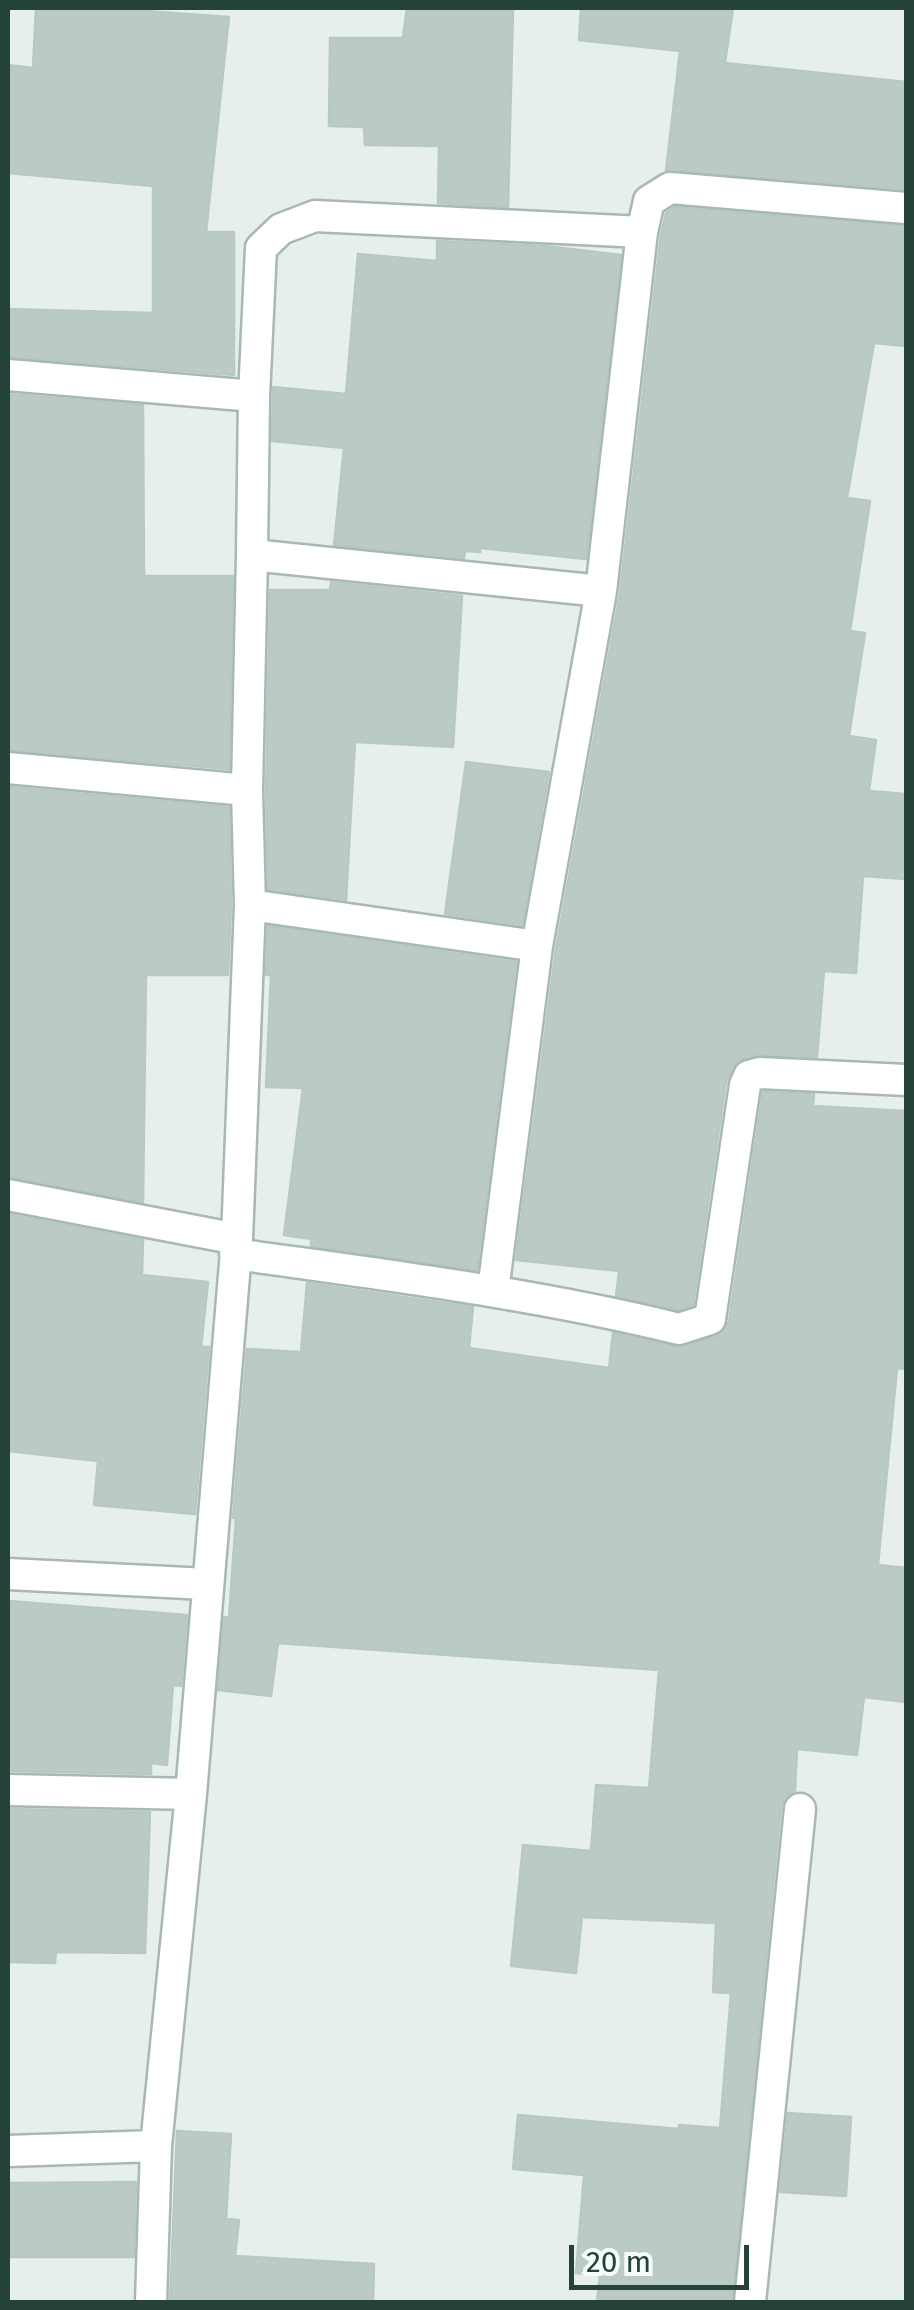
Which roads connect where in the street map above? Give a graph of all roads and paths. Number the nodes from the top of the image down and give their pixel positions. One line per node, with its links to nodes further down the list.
1 (906, 208): 2 (street)
2 (642, 232): 4 (street); 6 (street)
3 (8, 375): 4 (street)
4 (254, 396): 5 (street)
5 (252, 554): 6 (street); 8 (street)
6 (601, 591): 10 (street)
7 (8, 768): 8 (street)
8 (247, 790): 9 (street)
9 (250, 905): 10 (street); 13 (street)
10 (538, 946): 14 (street)
11 (906, 1080): 14 (street)
12 (8, 1195): 13 (street)
13 (236, 1246): 14 (street); 16 (street)
14 (493, 1291)
15 (8, 1574): 16 (street)
16 (208, 1584): 18 (street)
17 (8, 1790): 18 (street)
18 (191, 1794): 20 (street)
19 (800, 1809): 23 (street)
20 (156, 2146): 21 (street); 22 (street)
21 (8, 2151)
22 (152, 2302)
23 (750, 2302)

